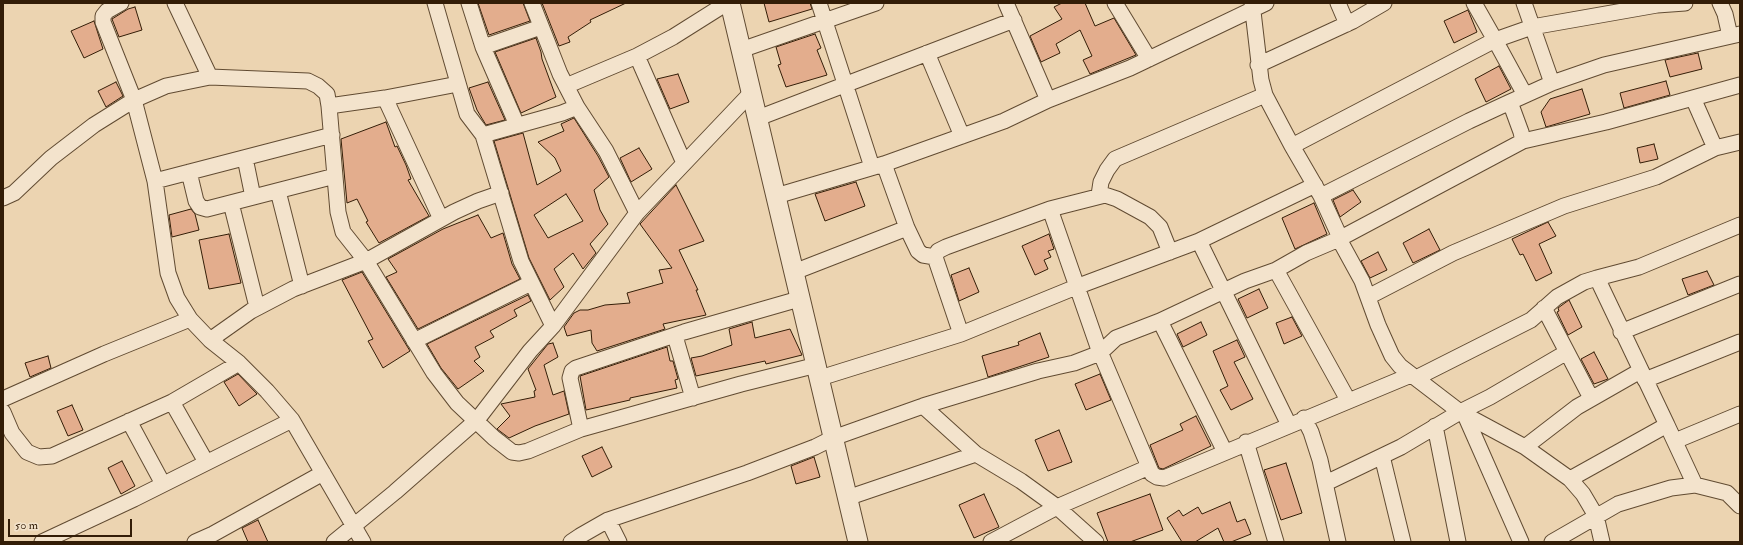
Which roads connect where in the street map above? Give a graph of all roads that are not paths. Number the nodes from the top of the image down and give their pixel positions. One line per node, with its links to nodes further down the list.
1 (121, 3): 43 (street)
2 (175, 3): 32 (street)
3 (435, 3): 34 (street)
4 (468, 3): 26 (street)
5 (532, 3): 22 (street)
6 (728, 3): 27 (street); 29 (street)
7 (819, 3): 20 (street)
8 (876, 3): 20 (street)
9 (1006, 3): 19 (street)
10 (1115, 3): 30 (street)
11 (1338, 3): 21 (street)
12 (1384, 3): 21 (street)
13 (1474, 3): 25 (street)
14 (1524, 3): 23 (street)
15 (1684, 3): 17 (street)
16 (1720, 3): 24 (street)
17 (1657, 4): 23 (street)
18 (1257, 5): 30 (street); 31 (street)
19 (1014, 20): 28 (street); 44 (street)
20 (826, 21): 27 (street); 35 (street)
21 (1347, 24): 31 (street)
22 (541, 27): 26 (street); 37 (street)
23 (1532, 27): 25 (street); 33 (street)
24 (1735, 35): 33 (street)
25 (1495, 40): 40 (street); 55 (street)
26 (483, 47): 49 (street)
27 (741, 50): 38 (street)
28 (927, 53): 35 (street); 52 (street)
29 (638, 56): 37 (street); 58 (street)
30 (1149, 59): 44 (street)
31 (1258, 65): 39 (street)
32 (210, 77): 43 (street); 46 (street)
33 (1552, 83): 40 (street)
34 (458, 84): 41 (street); 51 (street)
35 (845, 84): 48 (street); 59 (street)
36 (1740, 85): 42 (street)
37 (566, 86): 47 (street)
38 (751, 93): 48 (street); 58 (street)
39 (1265, 95): 55 (street); 66 (street)
40 (1525, 95): 45 (street)
41 (385, 98): 46 (street); 73 (street)
42 (1693, 98): 53 (street); 56 (street)
43 (134, 100): 62 (street); 69 (street)
44 (1048, 100): 52 (street)
45 (1510, 102): 53 (street); 63 (street)
46 (329, 106): 50 (street)
47 (578, 106): 49 (street); 72 (street)
48 (758, 118): 67 (street)
49 (517, 125): 51 (street)
50 (332, 135): 57 (street); 61 (street)
51 (482, 135): 65 (street)
52 (962, 136): 59 (street)
53 (1523, 141): 76 (street)
54 (1740, 142): 56 (street)
55 (1292, 146): 63 (street)
56 (1715, 148): 89 (street)
57 (245, 158): 60 (street); 68 (street)
58 (684, 163): 72 (street)
59 (878, 166): 67 (street); 75 (street)
60 (189, 172): 62 (street); 70 (street)
61 (335, 176): 64 (street); 80 (street)
62 (155, 181): 93 (street)
63 (1318, 190): 76 (street); 77 (street)
64 (278, 191): 68 (street); 86 (street)
65 (501, 193): 73 (street); 84 (street)
66 (1099, 195): 71 (street); 78 (street)
67 (776, 196): 82 (street)
68 (253, 197): 70 (street)
69 (3, 198)
70 (231, 203): 91 (street)
71 (1050, 209): 79 (street); 87 (street)
72 (637, 214): 95 (street)
73 (441, 219): 80 (street)
74 (1740, 225): 83 (street)
75 (907, 228): 79 (street); 82 (street)
76 (1339, 240): 81 (street); 89 (street)
77 (1199, 241): 78 (street); 88 (street)
78 (1170, 252): 87 (street)
79 (935, 257): 97 (street)
80 (366, 261): 86 (street); 100 (street)
81 (1276, 270): 88 (street); 111 (street)
82 (794, 272): 90 (street)
83 (1597, 278): 92 (street); 96 (street)
84 (531, 283): 95 (street); 100 (street)
85 (1740, 284): 96 (street)
86 (302, 286): 91 (street)
87 (1076, 287): 97 (street); 103 (street)
88 (1223, 292): 94 (street); 121 (street)
89 (1368, 297): 107 (street)
90 (799, 299): 98 (street); 105 (street)
91 (257, 308): 99 (street)
92 (1544, 308): 102 (street); 107 (street)
93 (190, 319): 99 (street); 110 (street)
94 (1160, 321): 103 (street); 129 (street)
95 (553, 326): 119 (street)
96 (1622, 332): 106 (street)
97 (961, 334): 105 (street)
98 (675, 336): 108 (street); 124 (street)
99 (210, 340): 104 (street)
100 (414, 341): 119 (street)
101 (1740, 342): 106 (street)
102 (1567, 352): 109 (street); 115 (street)
103 (1100, 353): 113 (street); 133 (street)
104 (239, 363): 112 (street); 118 (street)
105 (818, 372): 108 (street); 125 (street)
106 (1642, 375): 109 (street); 123 (street)
107 (1413, 376): 111 (street); 115 (street)
108 (693, 398): 124 (street)
109 (1591, 398): 128 (street)
110 (3, 399)
111 (1348, 400): 117 (street)
112 (172, 402): 120 (street); 132 (street)
113 (923, 406): 125 (street); 130 (street)
114 (3, 412): 120 (street)
115 (1463, 413): 122 (street); 128 (street); 159 (street)
116 (1740, 414): 126 (street)
117 (1304, 418): 121 (street); 136 (street)
118 (292, 420): 132 (street); 134 (street)
119 (477, 420): 124 (street); 145 (street)
120 (129, 422): 137 (street)
121 (1289, 425): 127 (street)
122 (1435, 426): 131 (street); 158 (street)
123 (1667, 426): 126 (street); 135 (street)
124 (581, 429)
125 (833, 438): 140 (street); 144 (street)
126 (1675, 441): 138 (street)
127 (1246, 442): 129 (street); 155 (street)
128 (1525, 447): 135 (street)
129 (1225, 452): 133 (street)
130 (976, 454): 140 (street); 142 (street)
131 (1382, 456): 136 (street); 157 (street)
132 (206, 462): 137 (street)
133 (1149, 468): 142 (street)
134 (323, 473): 145 (street); 147 (street)
135 (1570, 479): 143 (street)
136 (1326, 483): 156 (street)
137 (163, 484): 146 (street)
138 (1695, 485): 139 (street); 143 (street)
139 (1734, 490): 141 (street)
140 (848, 498): 152 (street)
141 (1740, 506)
142 (1057, 507): 153 (street); 154 (street)
143 (1596, 516): 160 (street); 161 (street)
144 (608, 520): 150 (street); 151 (street)
145 (353, 525): 148 (street); 149 (street)
146 (42, 542)
147 (195, 542)
148 (334, 542)
149 (363, 542)
150 (572, 542)
151 (619, 542)
152 (858, 542)
153 (991, 542)
154 (1096, 542)
155 (1276, 542)
156 (1338, 542)
157 (1402, 542)
158 (1458, 542)
159 (1521, 542)
160 (1552, 542)
161 (1602, 542)

